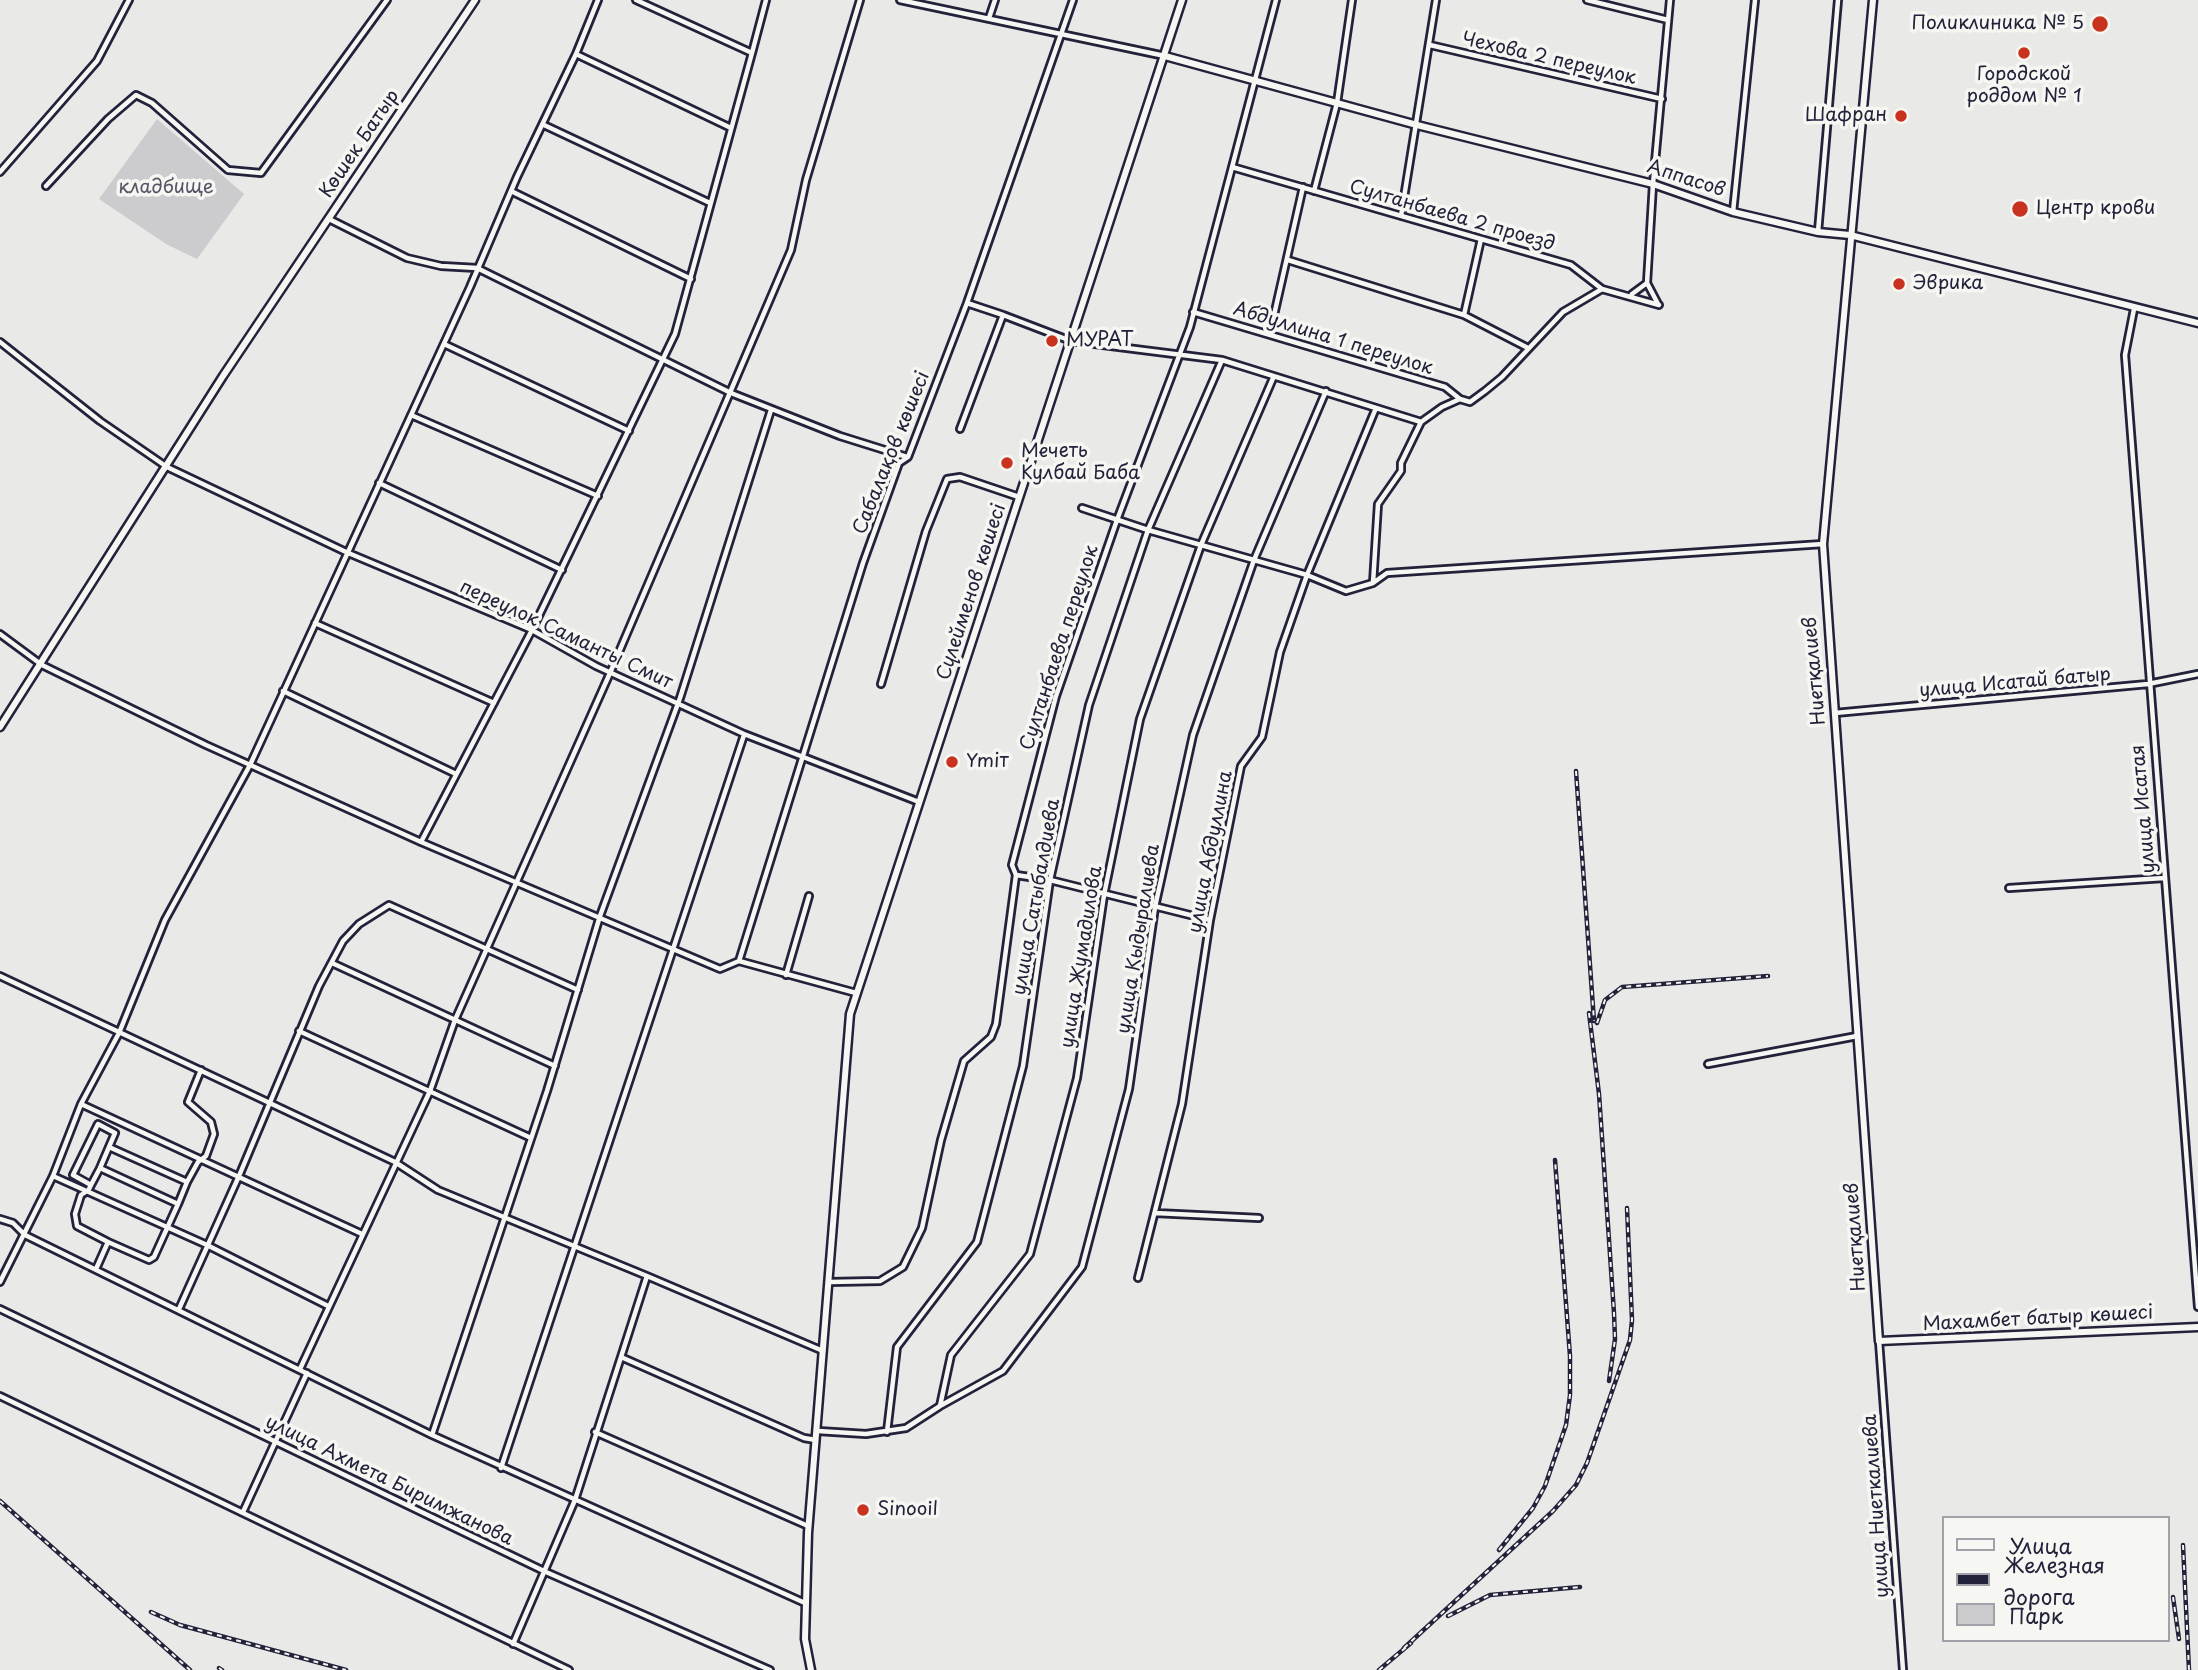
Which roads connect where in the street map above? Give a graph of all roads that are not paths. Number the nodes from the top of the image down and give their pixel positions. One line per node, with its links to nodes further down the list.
1 (129, 0): 34 (street)
2 (387, 0): 36 (street)
3 (475, 0): 43 (street, Көшек Батыр)
4 (598, 0): 25 (street)
5 (636, 0): 24 (street)
6 (766, 0): 24 (street)
7 (860, 0): 69 (street)
8 (900, 0): 20 (street)
9 (995, 0): 20 (street)
10 (1073, 0): 22 (street, Сабалақов көшесі)
11 (1182, 0): 26 (street, Сүлейменов көшесі)
12 (1276, 0): 27 (street, Султанбаева переулок)
13 (1352, 0): 29 (street)
14 (1436, 0): 23 (street)
15 (1587, 0): 21 (street)
16 (1670, 0): 21 (street)
17 (1755, 0): 41 (street)
18 (1838, 0): 44 (street)
19 (1872, 0): 45 (street, Ниетқалиев)
20 (989, 18): 22 (street)
21 (1668, 20): 28 (street)
22 (1060, 36): 26 (street); 53 (street, Сабалақов көшесі)
23 (1430, 45): 28 (street, Чехова 2 переулок); 31 (street)
24 (752, 53): 32 (street)
25 (576, 54): 30 (street); 32 (street)
26 (1166, 56): 27 (street, Аппасов); 60 (street, Сүлейменов көшесі)
27 (1255, 79): 29 (street, Аппасов); 33 (street, Султанбаева переулок)
28 (1662, 99): 35 (street)
29 (1338, 103): 31 (street, Аппасов); 39 (street)
30 (544, 125): 38 (street); 40 (street)
31 (1417, 125): 35 (street, Аппасов); 42 (street)
32 (731, 128): 40 (street)
33 (1232, 167): 37 (street, Султанбаева 2 проезд); 55 (street, Султанбаева переулок)
34 (0, 172)
35 (1653, 184): 41 (street, Аппасов); 50 (street)
36 (46, 186)
37 (1303, 187): 39 (street, Султанбаева 2 проезд); 47 (street)
38 (511, 191): 48 (street); 49 (street)
39 (1314, 191): 42 (street, Султанбаева 2 проезд)
40 (710, 202): 49 (street)
41 (1733, 212): 44 (street, Аппасов)
42 (1401, 216): 46 (street, Султанбаева 2 проезд)
43 (329, 219): 48 (street); 78 (street, Көшек Батыр)
44 (1818, 232): 45 (street, Аппасов)
45 (1850, 235): 54 (street, Аппасов); 85 (street, Ниетқалиев)
46 (1481, 239): 51 (street, Султанбаева 2 проезд); 57 (street)
47 (1288, 261): 57 (street); 59 (street)
48 (477, 268): 62 (street); 66 (street)
49 (691, 279): 66 (street)
50 (1647, 283): 52 (street); 52 (street, Султанбаева 2 проезд)
51 (1602, 289): 52 (street, Султанбаева 2 проезд); 63 (street)
52 (1632, 295)
53 (967, 303): 56 (street); 77 (street, Сабалақов көшесі)
54 (2134, 309): 58 (street, Аппасов); 99 (street, улица Исатая)
55 (1194, 312): 59 (street, Абдуллина 1 переулок); 64 (street, Султанбаева переулок)
56 (1003, 315): 60 (street); 75 (street)
57 (1464, 315): 63 (street)
58 (2198, 323)
59 (1270, 333): 70 (street, Абдуллина 1 переулок)
60 (1071, 341): 64 (street); 81 (street, Сүлейменов көшесі)
61 (0, 342): 78 (street, переулок Саманты Смит)
62 (444, 344): 73 (street); 76 (street)
63 (1528, 348): 70 (street)
64 (1180, 354): 65 (street); 83 (street, Султанбаева переулок)
65 (1222, 360): 67 (street); 84 (street, улица Сатыбалдиева)
66 (664, 361): 69 (street); 76 (street)
67 (1274, 376): 68 (street); 86 (street, улица Жумадилова)
68 (1326, 391): 71 (street); 88 (street, улица Кыдыралиева)
69 (731, 393): 72 (street); 96 (street)
70 (1460, 399): 74 (street)
71 (1376, 408): 74 (street); 90 (street, улица Абдуллина)
72 (771, 410): 77 (street); 102 (street)
73 (411, 415): 79 (street); 80 (street)
74 (1421, 422): 91 (street)
75 (960, 429)
76 (629, 431): 80 (street)
77 (908, 457): 106 (street, Сабалақов көшесі)
78 (167, 467): 87 (street, переулок Саманты Смит); 95 (street, Көшек Батыр)
79 (379, 483): 87 (street); 89 (street)
80 (598, 496): 89 (street)
81 (1019, 497): 98 (street); 109 (street, Сүлейменов көшесі)
82 (1082, 508): 83 (street)
83 (1116, 520): 84 (street); 111 (street, Султанбаева переулок)
84 (1148, 530): 86 (street); 113 (street, улица Сатыбалдиева)
85 (1823, 544): 91 (street); 103 (street, Ниетқалиев)
86 (1201, 545): 88 (street); 116 (street, улица Жумадилова)
87 (346, 552): 92 (street); 93 (street, переулок Саманты Смит)
88 (1254, 560): 90 (street); 118 (street, улица Кыдыралиева)
89 (562, 570): 93 (street)
90 (1307, 575): 91 (street); 120 (street, улица Абдуллина)
91 (1373, 583)
92 (314, 623): 100 (street); 101 (street)
93 (532, 631): 96 (street, переулок Саманты Смит); 101 (street)
94 (0, 634): 95 (street)
95 (42, 665): 104 (street, Көшек Батыр); 107 (street)
96 (610, 673): 102 (street, переулок Саманты Смит); 114 (street)
97 (2198, 674): 99 (street, улица Исатай батыр)
98 (881, 684)
99 (2148, 684): 103 (street, улица Исатай батыр); 112 (street, улица Исатая)
100 (284, 691): 107 (street); 108 (street)
101 (494, 702): 108 (street)
102 (678, 703): 105 (street, переулок Саманты Смит); 119 (street)
103 (1834, 713): 132 (street, Ниетқалиев)
104 (0, 727)
105 (744, 734): 106 (street, переулок Саманты Смит); 121 (street)
106 (804, 758): 109 (street, переулок Саманты Смит); 123 (street, Сабалақов көшесі)
107 (250, 765): 110 (street); 131 (street)
108 (456, 774): 110 (street)
109 (919, 802): 128 (street, Сүлейменов көшесі)
110 (421, 842): 114 (street)
111 (1016, 875): 113 (street); 166 (street, Султанбаева переулок)
112 (2164, 878): 115 (street); 168 (street, улица Исатая)
113 (1050, 880): 116 (street); 181 (street, улица Сатыбалдиева)
114 (516, 881): 119 (street); 122 (street)
115 (2009, 888)
116 (1104, 895): 118 (street); 178 (street, улица Жумадилова)
117 (809, 896): 125 (street)
118 (1155, 906): 120 (street); 178 (street, улица Кыдыралиева)
119 (600, 916): 121 (street); 127 (street)
120 (1210, 920): 152 (street, улица Абдуллина)
121 (673, 948): 123 (street); 161 (street)
122 (488, 949): 124 (street); 127 (street); 129 (street)
123 (739, 961): 125 (street)
124 (332, 963): 129 (street); 130 (street)
125 (786, 975): 128 (street)
126 (0, 976): 131 (street)
127 (578, 990): 134 (street)
128 (856, 993): 166 (street, Сүлейменов көшесі)
129 (455, 1020): 134 (street); 136 (street)
130 (299, 1031): 136 (street); 137 (street)
131 (119, 1033): 135 (street); 138 (street)
132 (1857, 1035): 133 (street); 172 (street, Ниетқалиев)
133 (1708, 1065)
134 (555, 1066): 141 (street)
135 (201, 1070): 137 (street); 143 (street)
136 (430, 1091): 141 (street); 144 (street)
137 (270, 1101): 144 (street); 147 (street)
138 (81, 1104): 139 (street); 146 (street)
139 (119, 1122): 140 (street); 143 (street)
140 (114, 1133): 142 (street); 149 (street)
141 (531, 1138): 154 (street)
142 (109, 1147): 145 (street); 148 (street)
143 (202, 1160): 147 (street); 148 (street)
144 (395, 1162): 154 (street); 157 (street)
145 (100, 1168): 149 (street); 151 (street)
146 (53, 1176): 150 (street); 158 (street)
147 (240, 1176): 157 (street); 160 (street)
148 (187, 1181): 151 (street)
149 (92, 1185): 150 (street)
150 (87, 1191): 156 (street); 159 (street)
151 (178, 1204): 156 (street)
152 (1155, 1213): 153 (street); 164 (street, улица Абдуллина)
153 (1259, 1217)
154 (503, 1218): 161 (street); 182 (street)
155 (0, 1219): 158 (street)
156 (169, 1228): 159 (street); 160 (street)
157 (362, 1234): 167 (street)
158 (25, 1235): 162 (street); 165 (street)
159 (108, 1242): 162 (street)
160 (207, 1245): 167 (street); 169 (street)
161 (576, 1246): 163 (street); 185 (street)
162 (96, 1269): 169 (street)
163 (647, 1276): 173 (street); 174 (street)
164 (1138, 1278)
165 (0, 1282)
166 (830, 1282): 173 (street, Сүлейменов көшесі)
167 (328, 1306): 175 (street)
168 (2198, 1307)
169 (179, 1309): 175 (street)
170 (0, 1310): 184 (street, улица Ахмета Биримжанова)
171 (2198, 1327): 172 (street, Махамбет батыр көшесі)
172 (1879, 1341): 195 (street, улица Ниеткалиева)
173 (824, 1352): 179 (street, Сүлейменов көшесі)
174 (621, 1357): 180 (street); 183 (street)
175 (300, 1369): 176 (street)
176 (307, 1373): 182 (street); 184 (street)
177 (0, 1396): 187 (street)
178 (940, 1406): 181 (street)
179 (818, 1431): 181 (street); 183 (street, Сүлейменов көшесі)
180 (595, 1432): 186 (street); 188 (street)
181 (887, 1432)
182 (432, 1435): 185 (street)
183 (817, 1440): 188 (street, Сүлейменов көшесі)
184 (276, 1442): 187 (street); 189 (street, улица Ахмета Биримжанова)
185 (502, 1468): 186 (street)
186 (575, 1500): 189 (street); 190 (street)
187 (243, 1512): 191 (street)
188 (808, 1526): 190 (street, Сүлейменов көшесі)
189 (546, 1572): 191 (street); 193 (street, улица Ахмета Биримжанова)
190 (805, 1603): 194 (street, Сүлейменов көшесі)
191 (513, 1644): 192 (street)
192 (569, 1670)
193 (770, 1670)
194 (811, 1670)
195 (1903, 1670)

